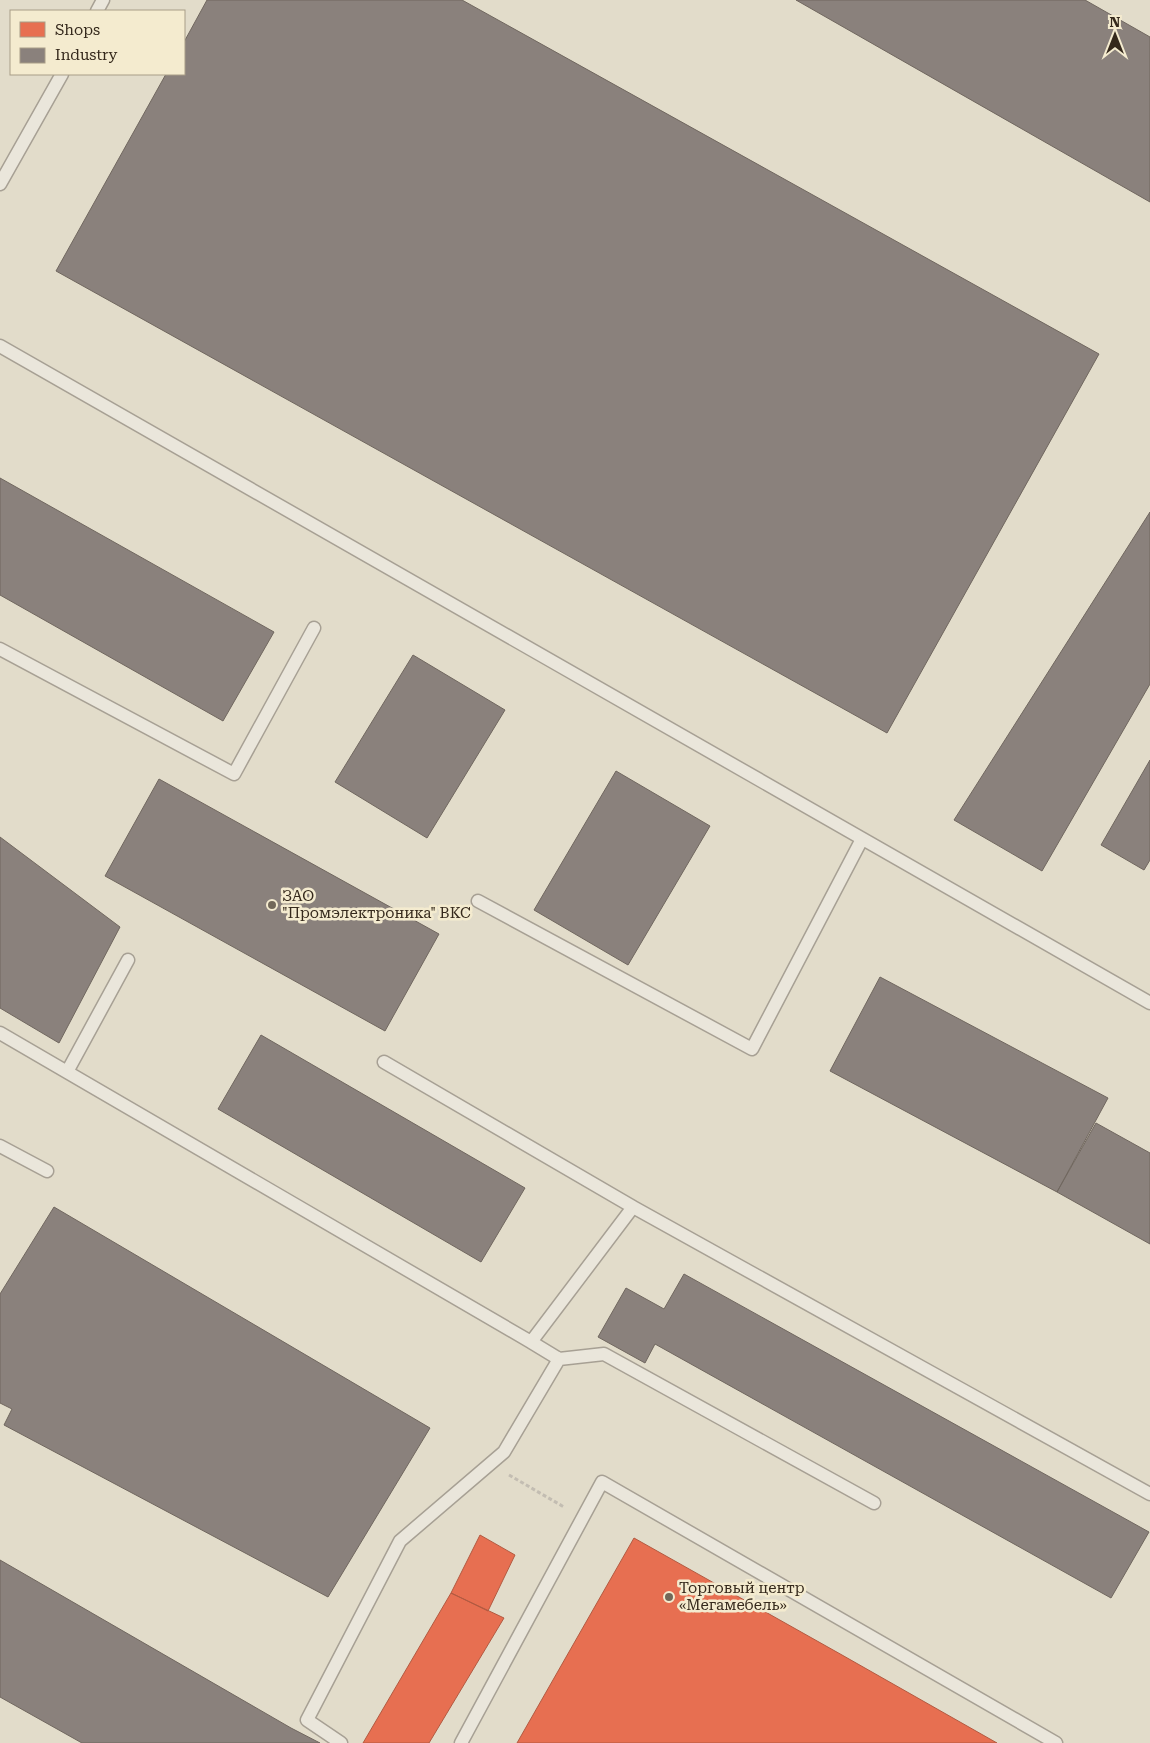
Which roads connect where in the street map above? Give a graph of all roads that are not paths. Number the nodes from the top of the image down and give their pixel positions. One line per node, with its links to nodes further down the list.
1 (61, 75): 2 (lane)
2 (0, 184)
3 (0, 346): 6 (lane)
4 (314, 628): 5 (lane)
5 (0, 649)
6 (862, 839): 7 (lane); 9 (lane)
7 (478, 901)
8 (128, 960): 12 (lane)
9 (1150, 1003)
10 (0, 1033): 12 (lane)
11 (384, 1062): 15 (lane)
12 (67, 1072): 16 (lane)
13 (0, 1146): 14 (lane)
14 (47, 1171)
15 (633, 1207): 16 (lane); 18 (lane)
16 (531, 1342): 17 (lane)
17 (559, 1359): 19 (lane); 20 (lane)
18 (1150, 1494)
19 (874, 1503)
20 (341, 1743)
21 (462, 1743): 22 (lane)
22 (1056, 1743)

